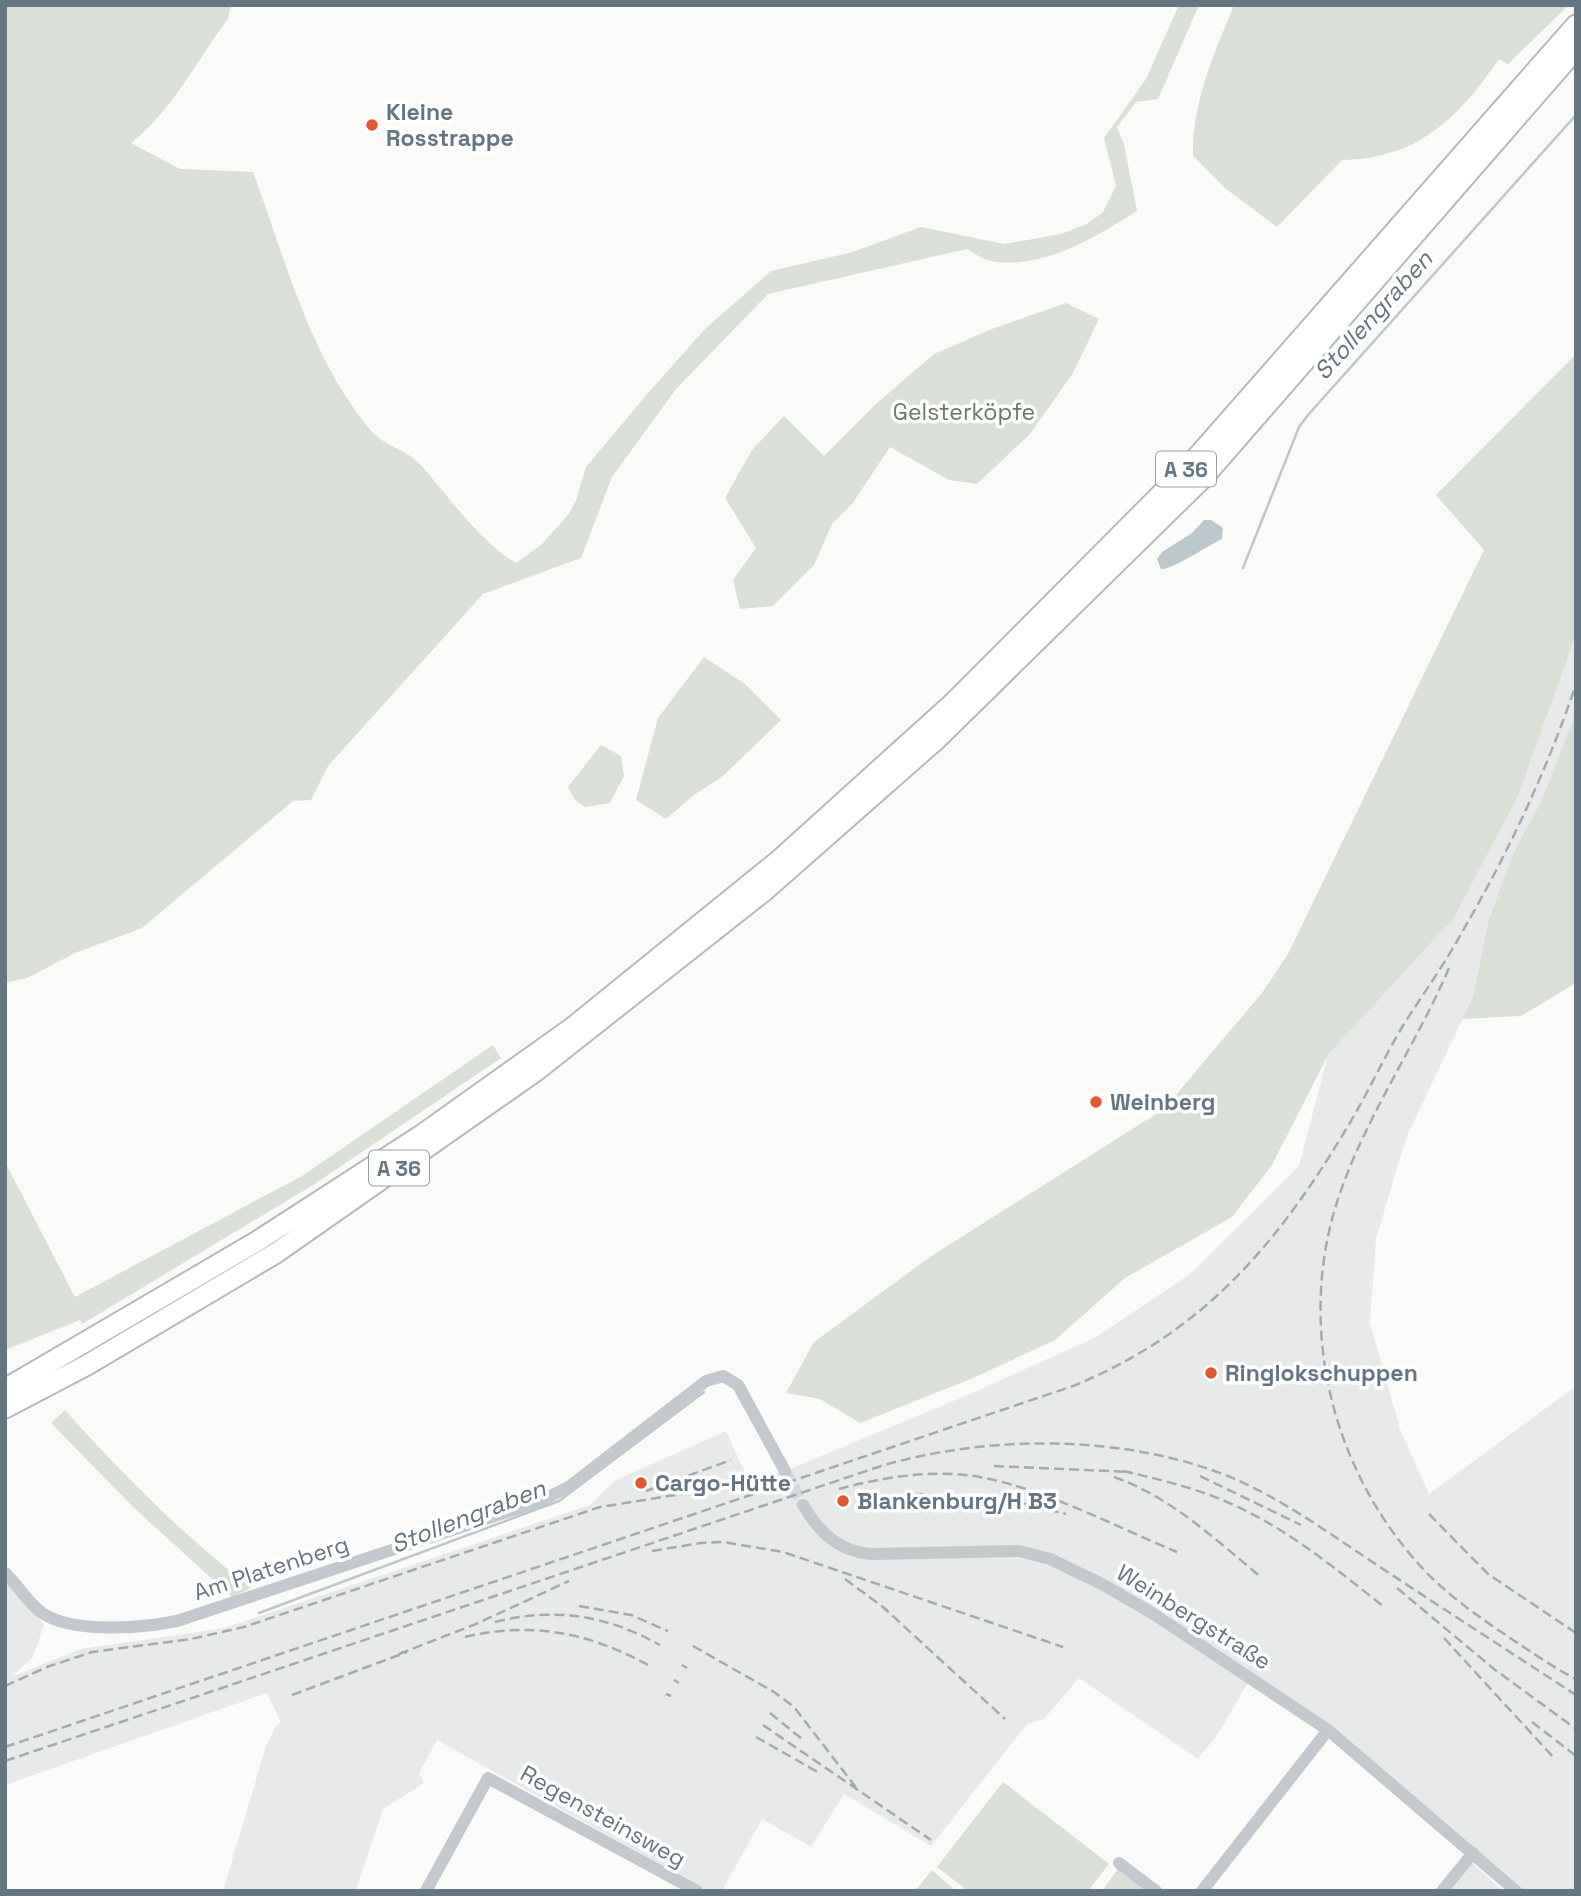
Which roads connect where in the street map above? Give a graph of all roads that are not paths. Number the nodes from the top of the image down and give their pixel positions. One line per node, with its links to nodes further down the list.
1 (1576, 25): 3 (highway, A 36)
2 (1576, 49): 4 (highway, A 36)
3 (5, 1389)
4 (5, 1408)
5 (785, 1471): 7 (street, Am Platenberg)
6 (803, 1505): 8 (street, Weinbergstraße)
7 (5, 1573)
8 (1328, 1730): 9 (street, Weinbergstraße); 14 (street)
9 (1473, 1853): 15 (street); 16 (street, Weinbergstraße)
10 (1119, 1863): 13 (street)
11 (426, 1891): 12 (street, Regensteinsweg)
12 (697, 1891)
13 (1156, 1891)
14 (1202, 1891)
15 (1442, 1891)
16 (1516, 1891)

